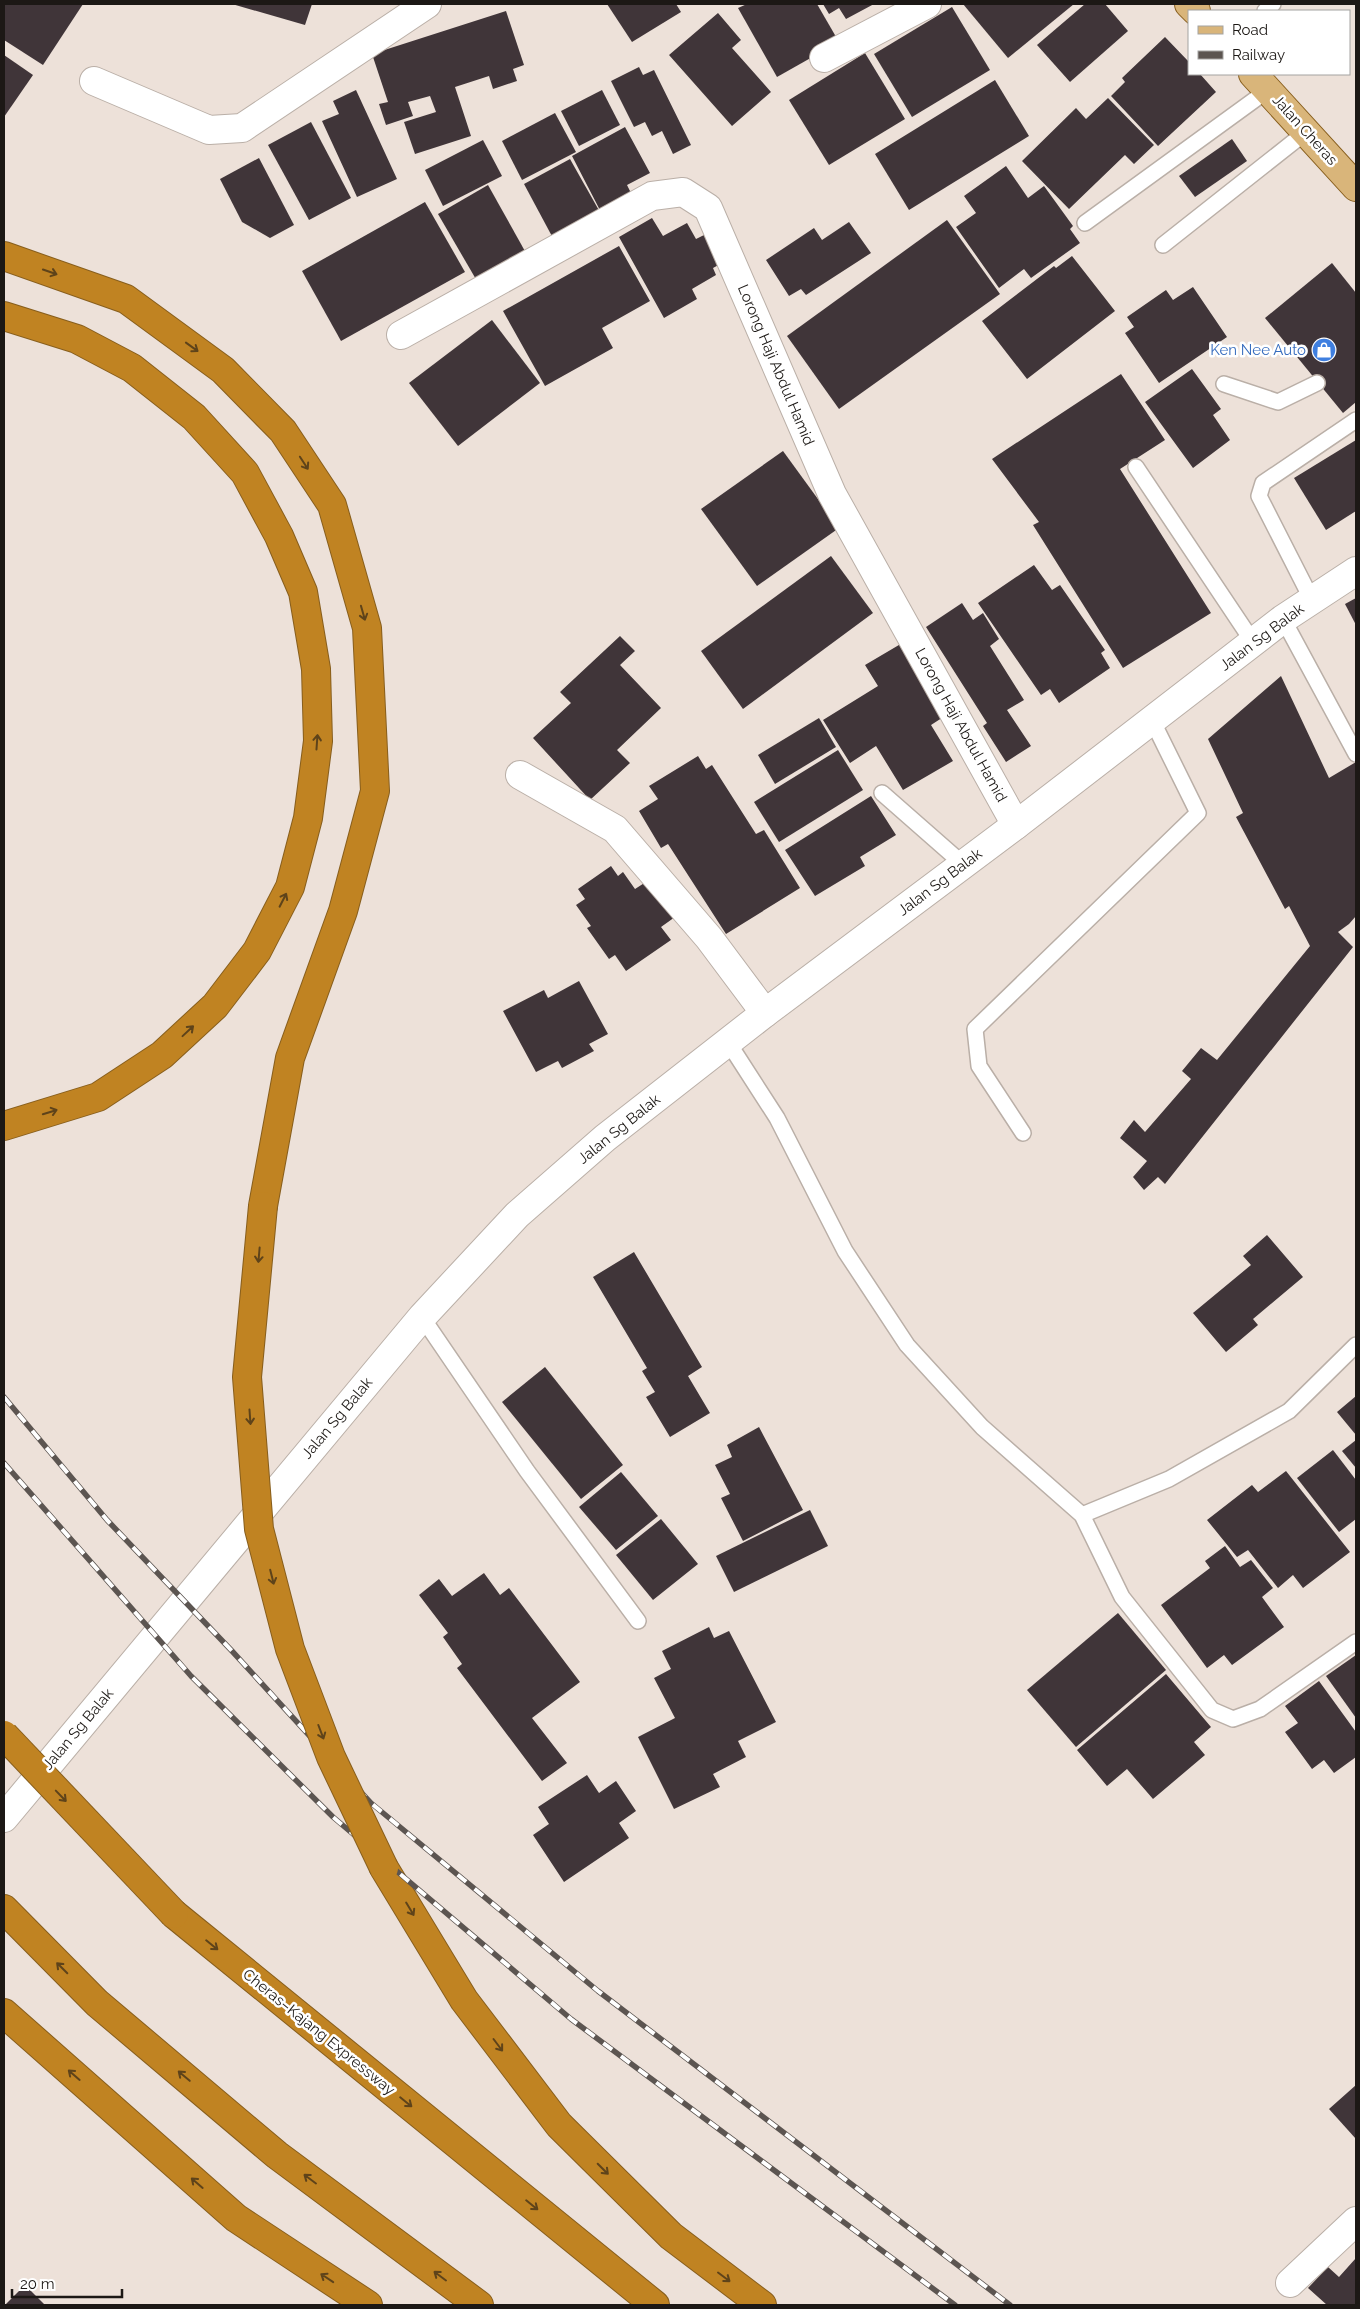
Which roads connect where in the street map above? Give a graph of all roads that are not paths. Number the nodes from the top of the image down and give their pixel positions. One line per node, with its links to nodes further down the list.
1 (427, 4): 4 (street)
2 (927, 4): 3 (street)
3 (824, 58)
4 (94, 80)
5 (1260, 82): 6 (main road, Jalan Cheras); 8 (lane)
6 (1306, 132): 7 (main road, Jalan Cheras); 9 (lane)
7 (1356, 187)
8 (1085, 223)
9 (1163, 245)
10 (4, 256): 45 (highway, one-way to 45, bridge)
11 (4, 316): 29 (highway, one-way to 11)
12 (400, 335): 25 (street, Lorong Haji Abdul Hamid)
13 (1317, 383): 14 (lane)
14 (1224, 384)
15 (1356, 420): 18 (lane)
16 (1136, 467): 20 (lane)
17 (1356, 571): 18 (street, Jalan Sg Balak)
18 (1312, 600): 19 (street, Jalan Sg Balak)
19 (1283, 619): 20 (street, Jalan Sg Balak); 22 (lane)
20 (1253, 642): 21 (street, Jalan Sg Balak)
21 (1152, 720): 25 (street, Jalan Sg Balak); 30 (lane)
22 (1356, 754)
23 (520, 775): 27 (street)
24 (882, 793): 26 (lane)
25 (1016, 826): 26 (street, Jalan Sg Balak)
26 (964, 864): 27 (street, Jalan Sg Balak)
27 (765, 1013): 28 (street, Jalan Sg Balak)
28 (728, 1042): 31 (street, Jalan Sg Balak); 33 (lane)
29 (4, 1126)
30 (1023, 1134)
31 (422, 1317): 34 (lane); 37 (street, Jalan Sg Balak)
32 (1356, 1345): 33 (lane)
33 (1082, 1515): 35 (lane)
34 (638, 1621)
35 (1356, 1642)
36 (4, 1735): 44 (highway, Cheras–Kajang Expressway, one-way to 44, bridge)
37 (4, 1818)
38 (4, 1909): 43 (highway, one-way to 38)
39 (4, 2013): 42 (highway, one-way to 39)
40 (1356, 2221): 41 (street)
41 (1290, 2283)
42 (368, 2305)
43 (479, 2305)
44 (655, 2305)
45 (762, 2305)

